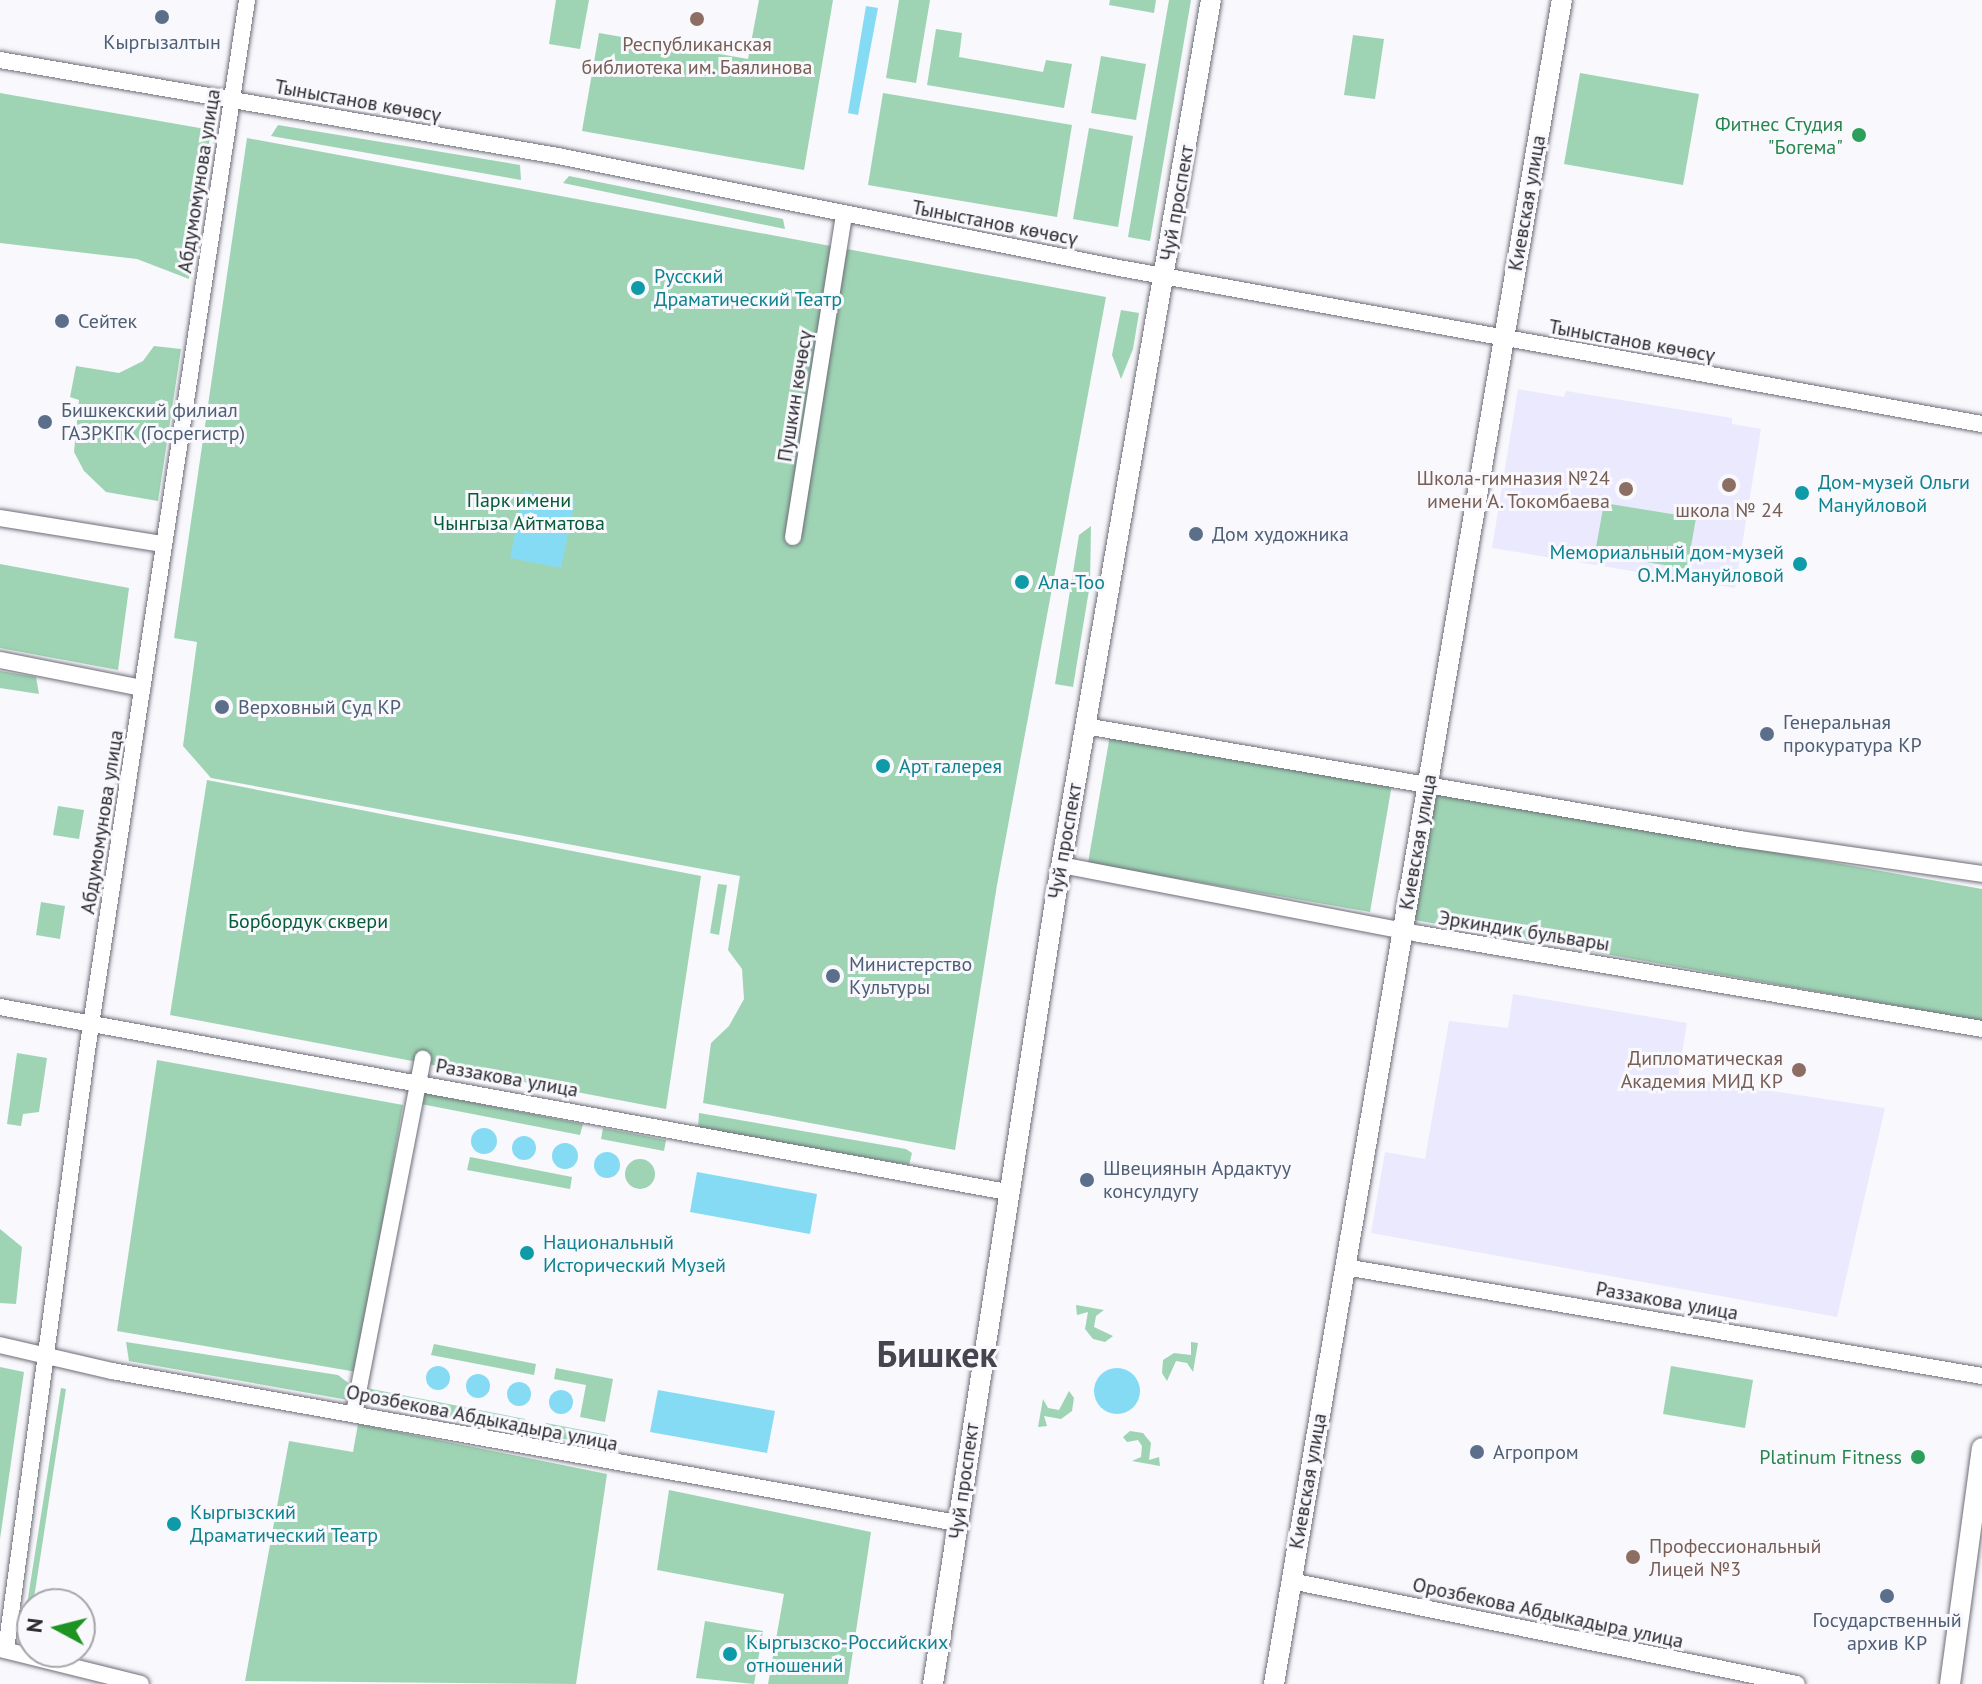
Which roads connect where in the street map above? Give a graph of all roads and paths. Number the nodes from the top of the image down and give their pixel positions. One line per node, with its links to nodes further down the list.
1 (247, 0): 5 (street, Абдумомунова улица)
2 (1211, 0): 7 (main road, Чуй проспект)
3 (1562, 0): 8 (main road, Киевская улица)
4 (0, 60): 5 (street, Тыныстанов көчөсү)
5 (232, 100): 6 (street, Тыныстанов көчөсү); 12 (street, Абдумомунова улица)
6 (844, 214): 7 (street, Тыныстанов көчөсү); 11 (street, Пушкин көчөсү)
7 (1165, 276): 8 (street, Тыныстанов көчөсү); 15 (main road, Чуй проспект)
8 (1504, 337): 9 (street, Тыныстанов көчөсү); 16 (main road, Киевская улица)
9 (1982, 424)
10 (0, 518): 12 (street)
11 (793, 537)
12 (163, 544): 14 (street, Абдумомунова улица)
13 (0, 660): 14 (street)
14 (142, 688): 21 (street, Абдумомунова улица)
15 (1085, 726): 16 (street); 17 (main road, Чуй проспект)
16 (1428, 784): 18 (street); 19 (main road, Киевская улица)
17 (1061, 865): 19 (street, Эркиндик бульвары); 25 (main road, Чуй проспект)
18 (1982, 874)
19 (1403, 931): 22 (street, Эркиндик бульвары); 26 (main road, Киевская улица)
20 (0, 1007): 21 (street, Раззакова улица)
21 (92, 1023): 24 (street, Раззакова улица); 28 (street, Абдумомунова улица)
22 (1982, 1029)
23 (423, 1059): 24 (street)
24 (419, 1083): 25 (street, Раззакова улица); 30 (street)
25 (1007, 1192): 32 (main road, Чуй проспект)
26 (1345, 1267): 29 (street, Раззакова улица); 33 (main road, Киевская улица)
27 (0, 1345): 28 (street, Орозбекова Абдыкадыра улица)
28 (46, 1355): 30 (street, Орозбекова Абдыкадыра улица); 34 (street, Абдумомунова улица)
29 (1982, 1376)
30 (354, 1413): 32 (street, Орозбекова Абдыкадыра улица)
31 (1982, 1448): 39 (main road)
32 (957, 1523): 36 (main road, Чуй проспект)
33 (1291, 1581): 37 (main road, Киевская улица); 38 (street, Орозбекова Абдыкадыра улица)
34 (3, 1650): 35 (street)
35 (141, 1684)
36 (933, 1684)
37 (1274, 1684)
38 (1797, 1684)
39 (1950, 1684)

